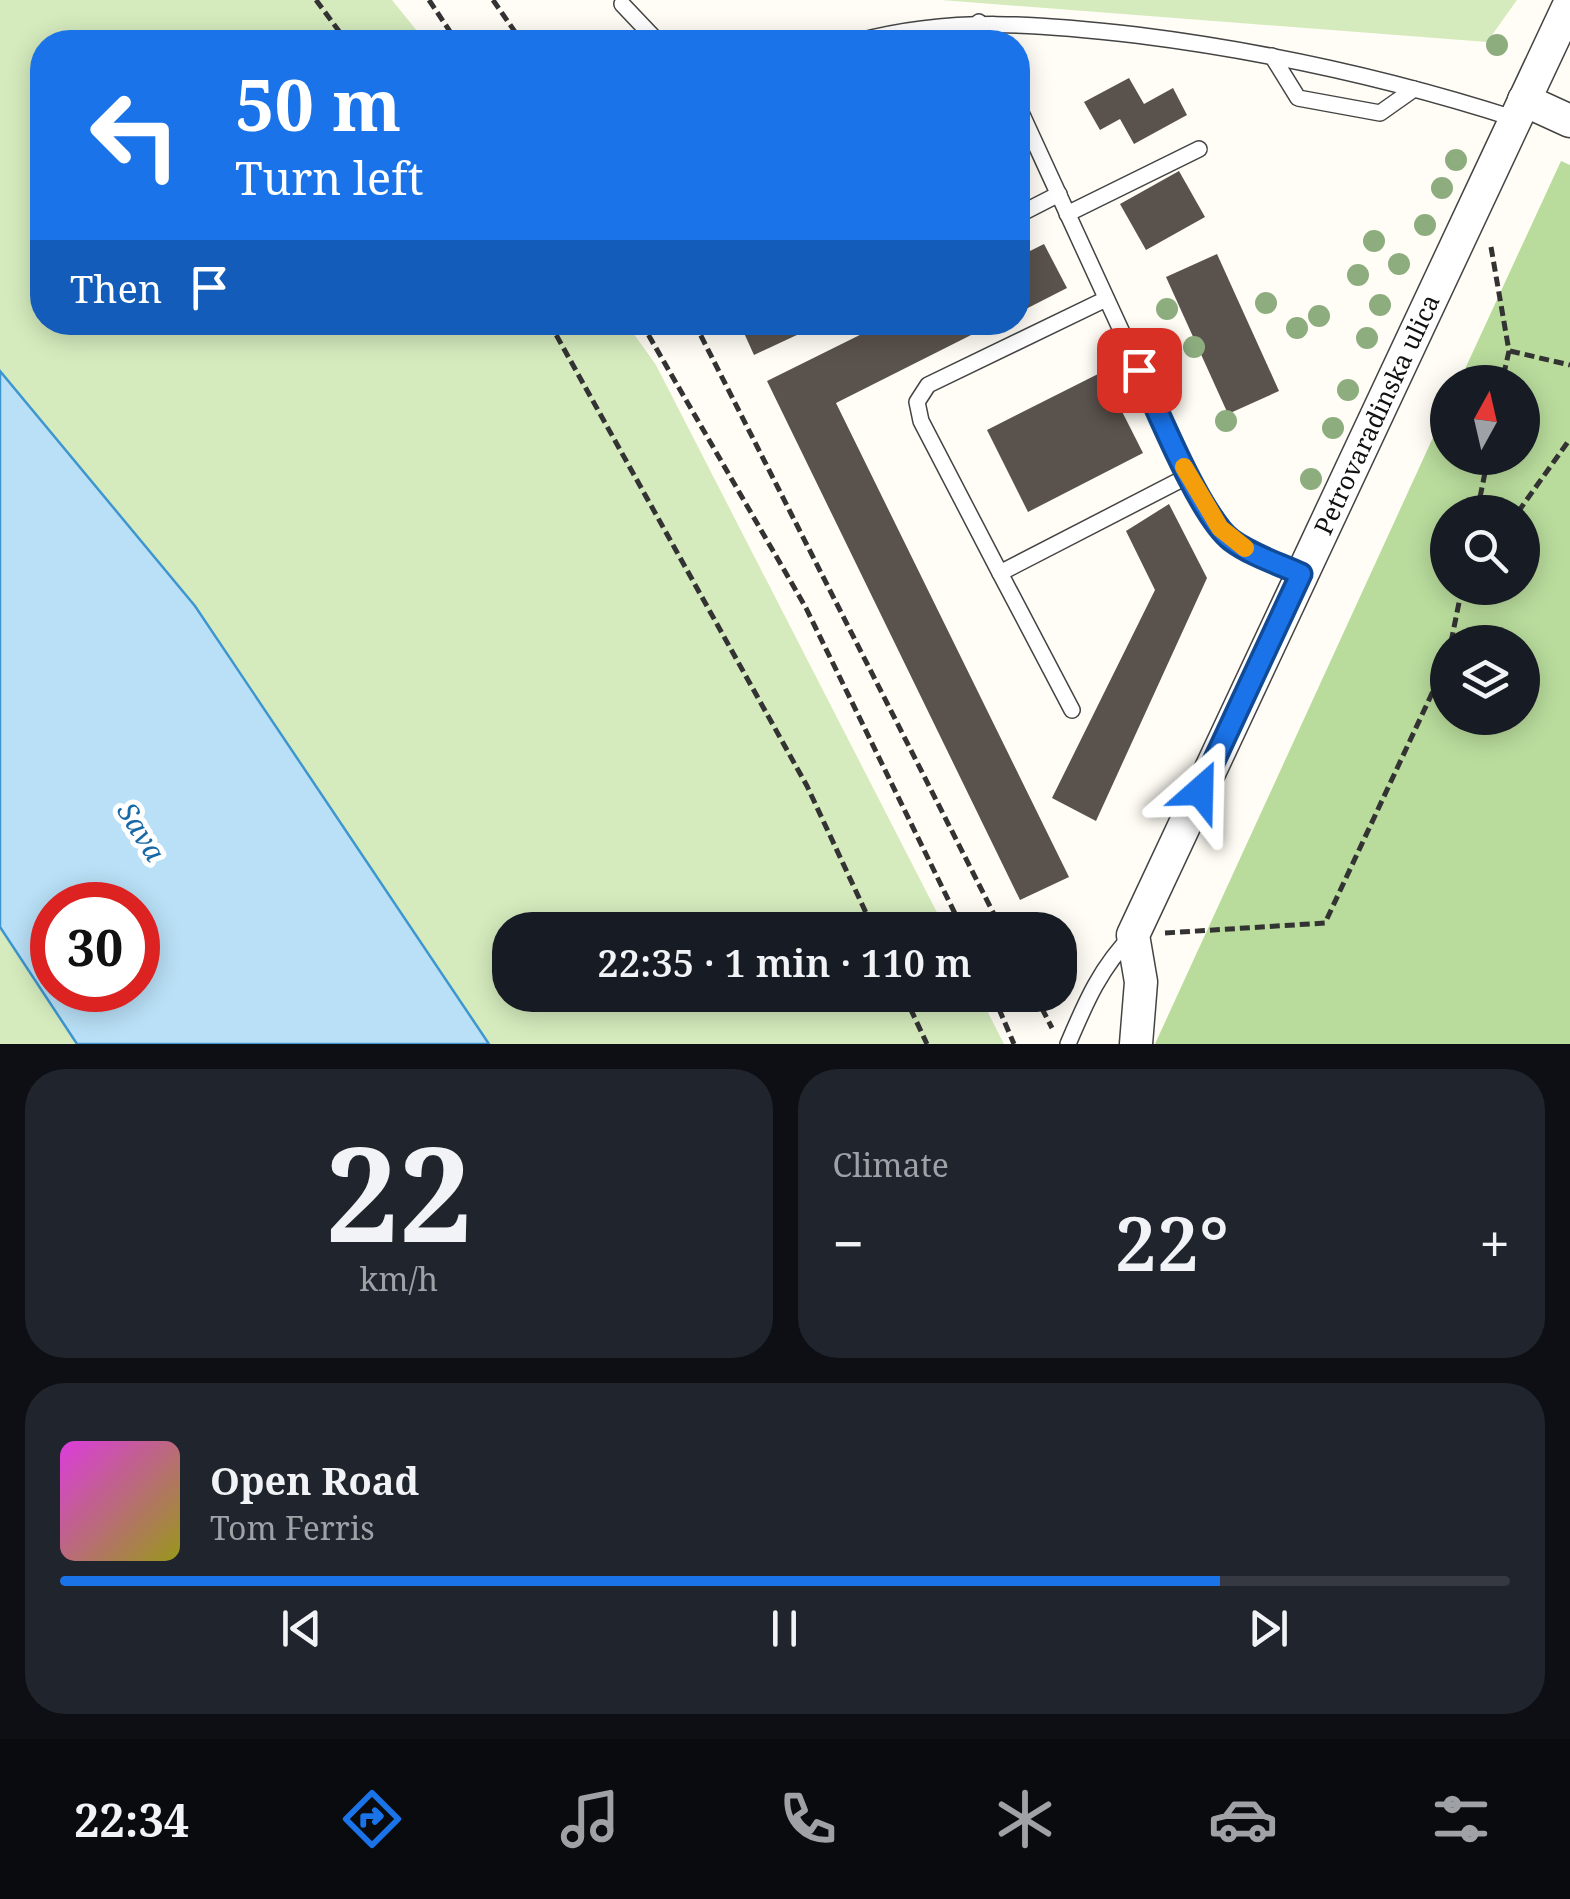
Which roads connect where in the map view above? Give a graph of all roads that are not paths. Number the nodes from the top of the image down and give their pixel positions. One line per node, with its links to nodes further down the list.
1 (1570, 3): 9 (street, Petrovaradinska ulica)
2 (622, 4): 4 (lane)
3 (980, 22): 5 (lane); 6 (lane); 7 (lane)
4 (647, 30)
5 (912, 30)
6 (983, 30)
7 (1272, 56): 8 (lane); 8 (lane)
8 (1414, 89): 9 (lane)
9 (1520, 110): 10 (street); 19 (street, Petrovaradinska ulica)
10 (1570, 121)
11 (1030, 137): 13 (lane)
12 (1199, 148): 15 (lane)
13 (1058, 194): 14 (lane); 15 (lane)
14 (1030, 209)
15 (1068, 214): 16 (lane)
16 (1106, 299): 17 (lane); 18 (lane)
17 (1188, 476): 18 (lane); 19 (lane)
18 (1000, 573): 20 (lane)
19 (1301, 574): 21 (street, Petrovaradinska ulica)
20 (1072, 710)
21 (1133, 935): 22 (lane); 23 (street)
22 (1064, 1044)
23 (1136, 1044)

